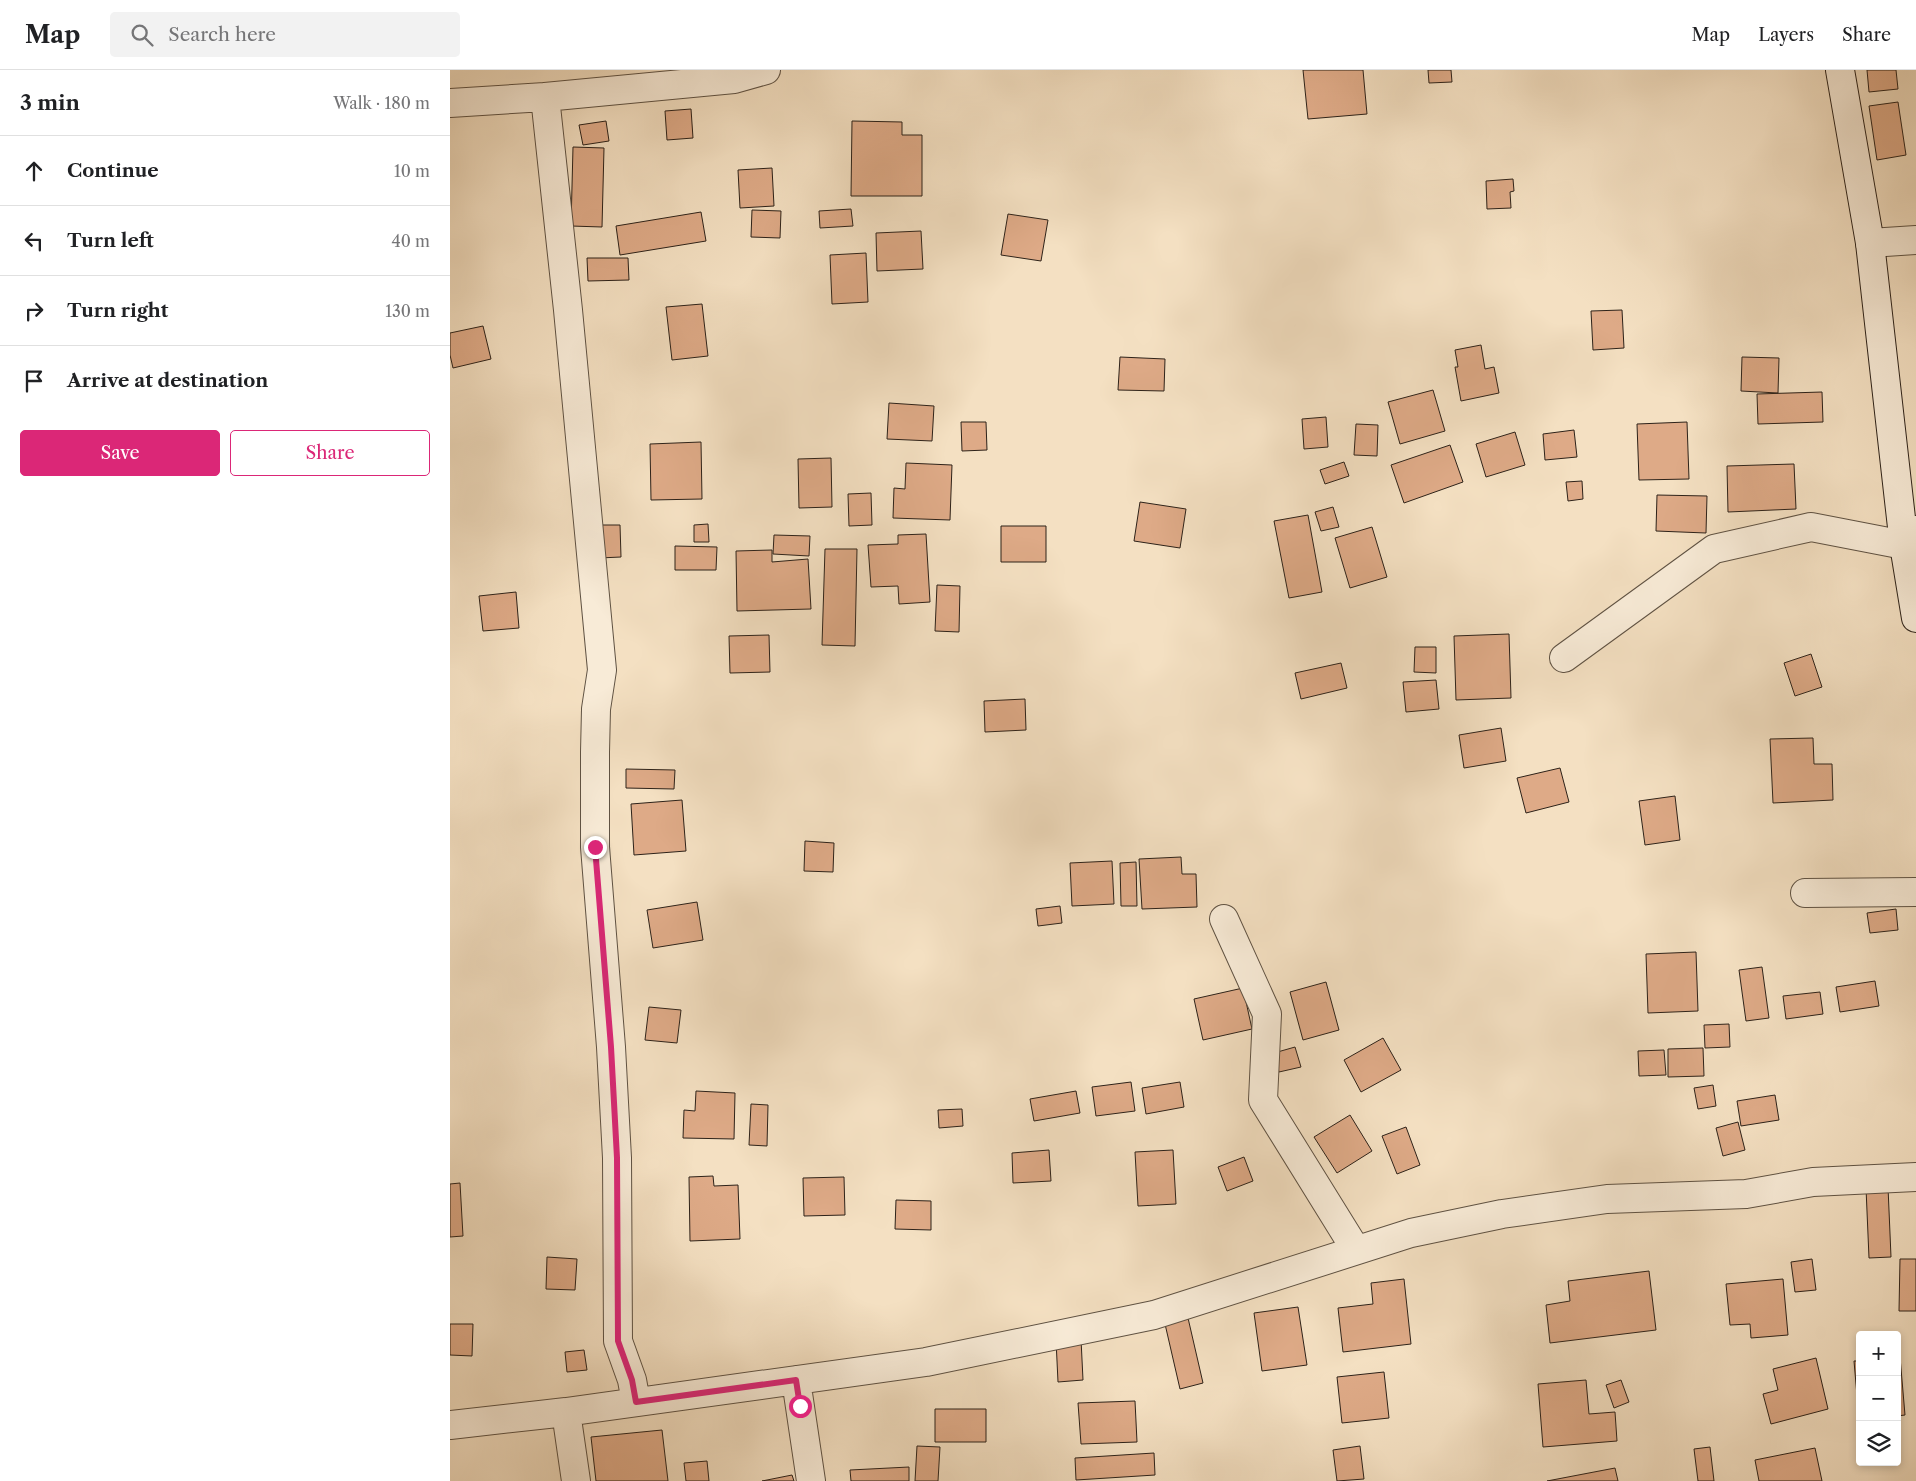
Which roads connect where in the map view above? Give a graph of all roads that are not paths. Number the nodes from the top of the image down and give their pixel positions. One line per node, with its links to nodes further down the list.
1 (766, 70): 3 (street)
2 (1840, 70): 6 (street)
3 (545, 96): 4 (street); 16 (street)
4 (450, 103)
5 (1916, 240): 6 (street)
6 (1870, 244): 7 (street)
7 (1910, 538): 8 (street); 9 (street)
8 (1916, 618)
9 (1564, 658)
10 (1916, 892): 11 (street)
11 (1805, 893)
12 (1224, 919): 14 (street)
13 (1916, 1178): 14 (street)
14 (1356, 1250): 15 (street)
15 (796, 1380): 16 (street); 20 (street)
16 (636, 1402): 17 (street)
17 (566, 1412): 18 (street); 19 (street)
18 (450, 1425)
19 (576, 1481)
20 (811, 1481)

